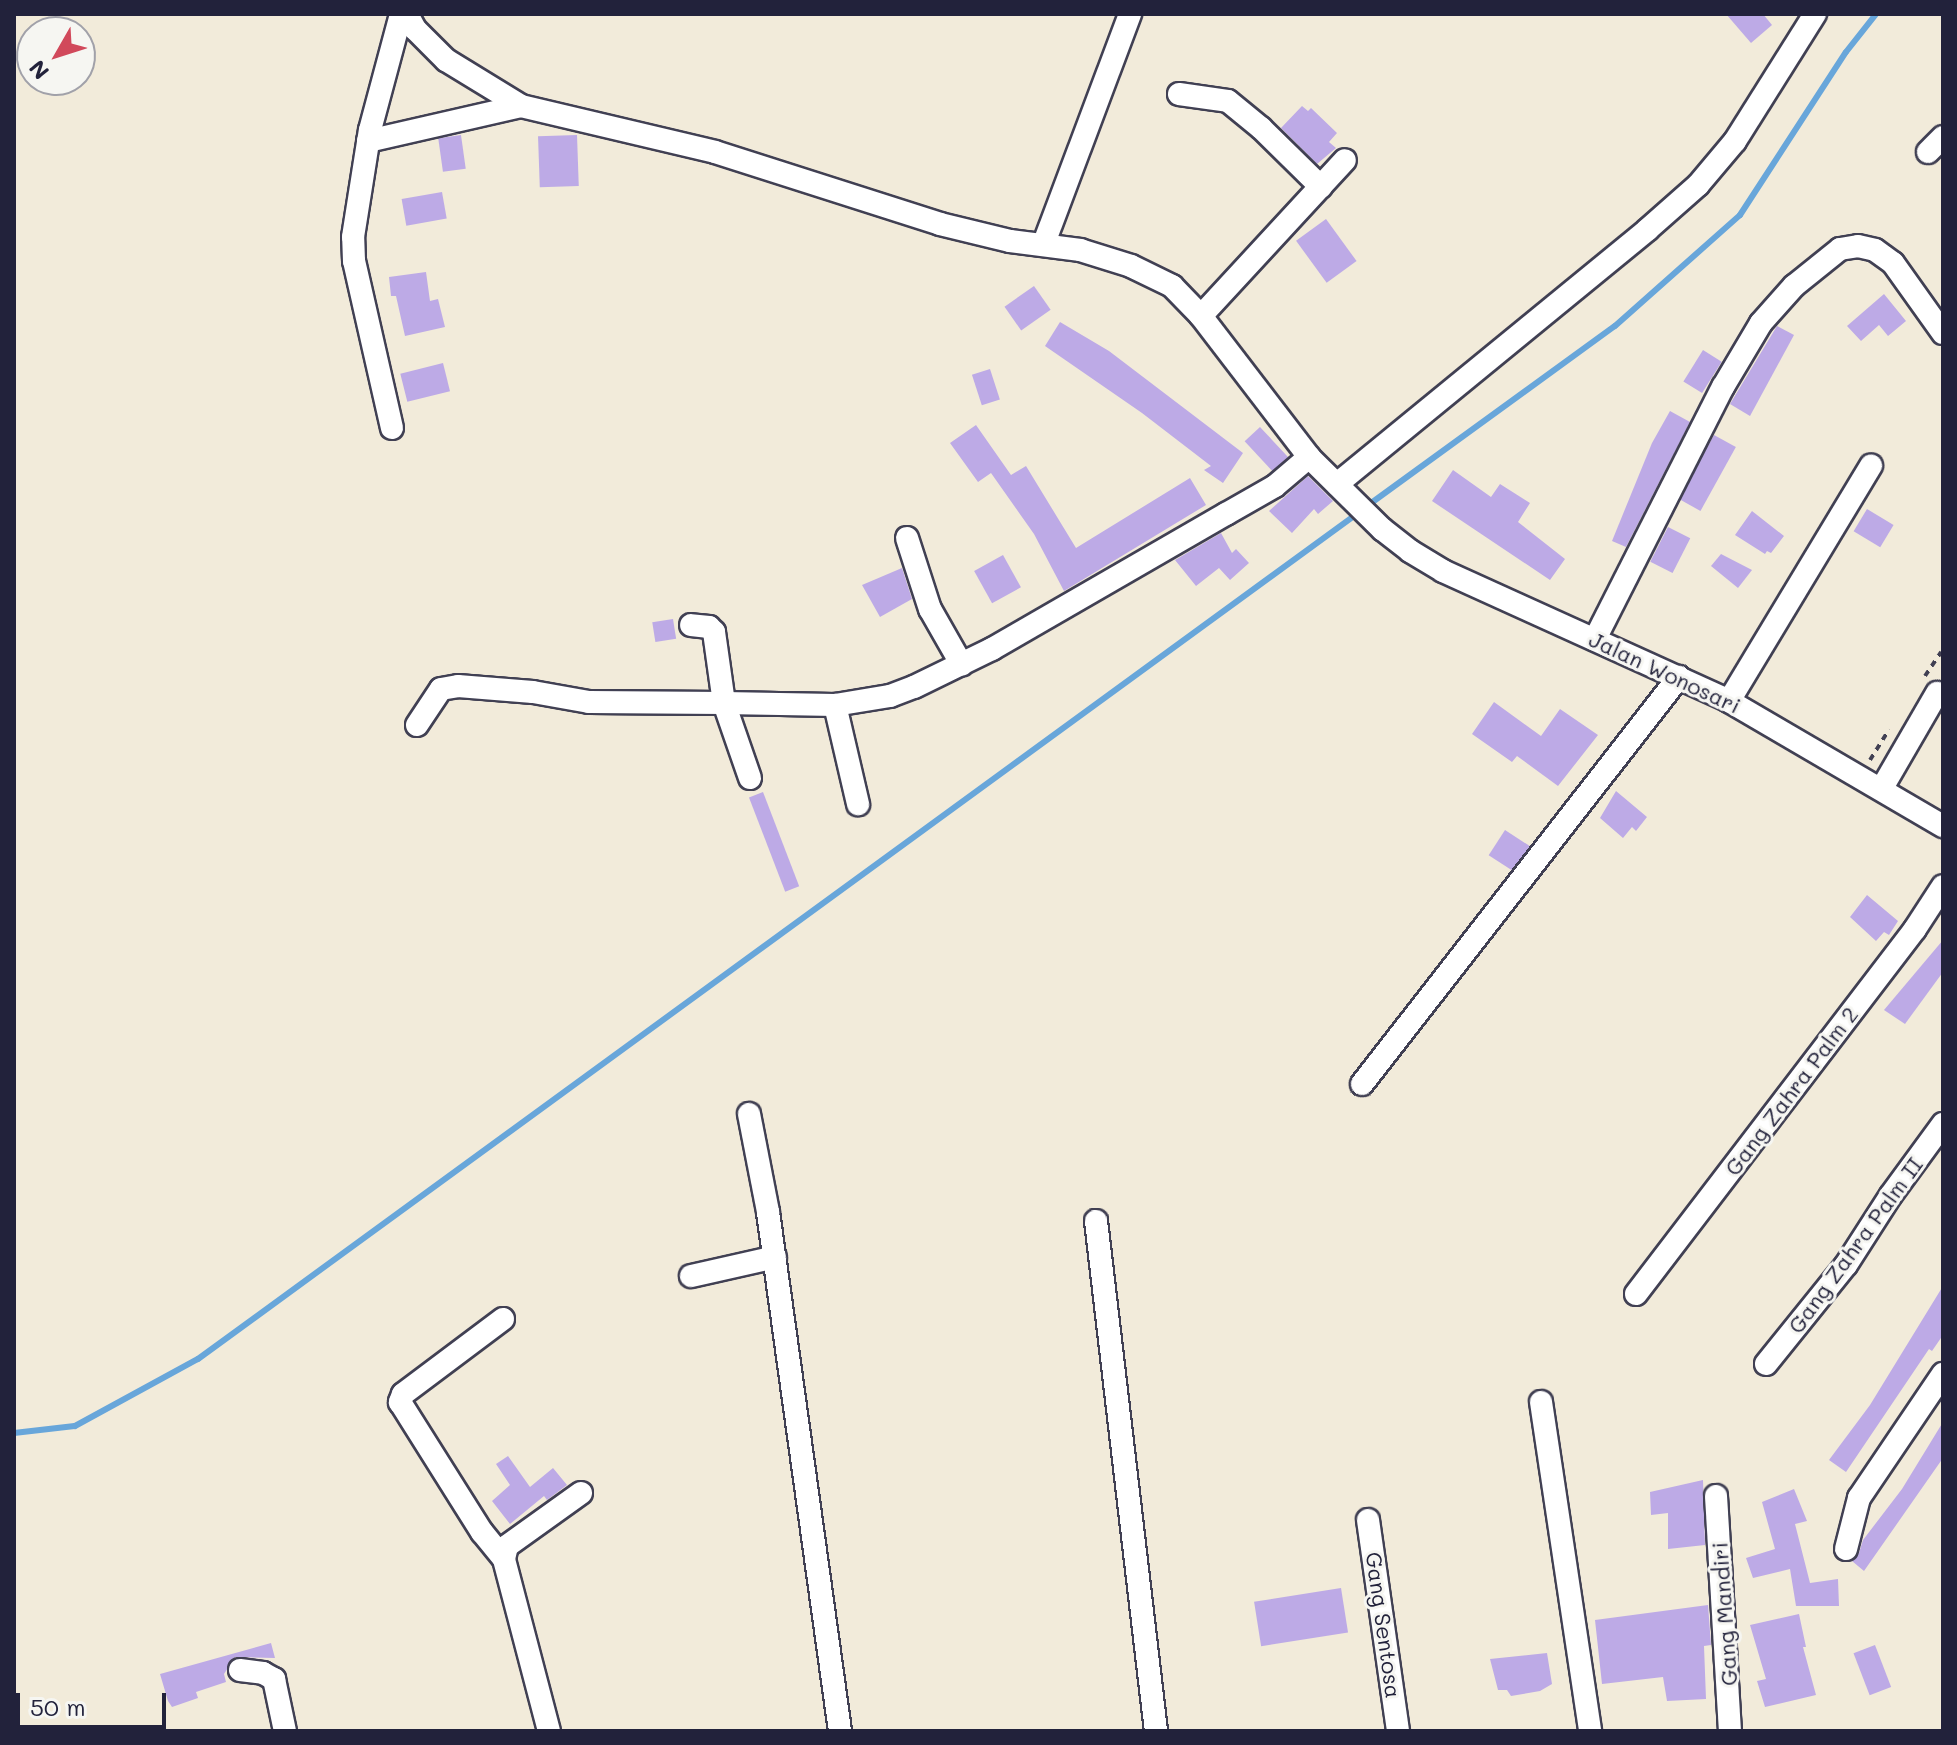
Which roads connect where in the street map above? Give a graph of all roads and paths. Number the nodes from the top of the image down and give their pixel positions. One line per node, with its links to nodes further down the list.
1 (404, 14): 5 (street); 6 (street)
2 (1130, 14): 9 (street)
3 (1815, 14): 15 (street)
4 (1179, 94): 8 (street)
5 (521, 106): 6 (street); 9 (street, Jalan Wonosari)
6 (368, 141): 12 (street)
7 (1345, 160): 8 (street)
8 (1321, 187): 10 (street)
9 (1044, 243): 10 (street, Jalan Wonosari)
10 (1201, 316): 13 (street, Jalan Wonosari)
11 (1943, 333): 18 (street)
12 (392, 428)
13 (1309, 457): 15 (street, Jalan Wonosari); 19 (street)
14 (1871, 466): 22 (street)
15 (1340, 487): 18 (street, Jalan Wonosari)
16 (907, 538): 19 (street)
17 (691, 625): 23 (street)
18 (1595, 639): 20 (street, Jalan Wonosari)
19 (962, 665): 24 (street)
20 (1679, 677): 22 (street, Jalan Wonosari); 31 (street)
21 (1937, 693): 27 (street)
22 (1729, 701): 27 (street, Jalan Wonosari)
23 (724, 703): 24 (street); 25 (street); 26 (street)
24 (835, 705): 28 (street)
25 (417, 725)
26 (750, 778)
27 (1882, 788): 29 (street, Jalan Wonosari)
28 (858, 804)
29 (1943, 826)
30 (1943, 886): 37 (street, Gang Zahra Palm 2)
31 (1362, 1084)
32 (749, 1114): 35 (street)
33 (1943, 1124): 39 (street, Gang Zahra Palm II)
34 (1096, 1221): 51 (street)
35 (775, 1257): 36 (street); 50 (street)
36 (691, 1276)
37 (1636, 1294)
38 (503, 1319): 46 (street)
39 (1766, 1364)
40 (1943, 1374): 45 (street)
41 (1541, 1402): 53 (street)
42 (581, 1493): 46 (street)
43 (1716, 1496): 54 (street, Gang Mandiri)
44 (1368, 1520): 52 (street, Gang Sentosa)
45 (1846, 1549)
46 (504, 1559): 49 (street)
47 (240, 1670): 48 (street)
48 (285, 1731)
49 (549, 1731)
50 (840, 1731)
51 (1156, 1731)
52 (1398, 1731)
53 (1590, 1731)
54 (1730, 1731)

